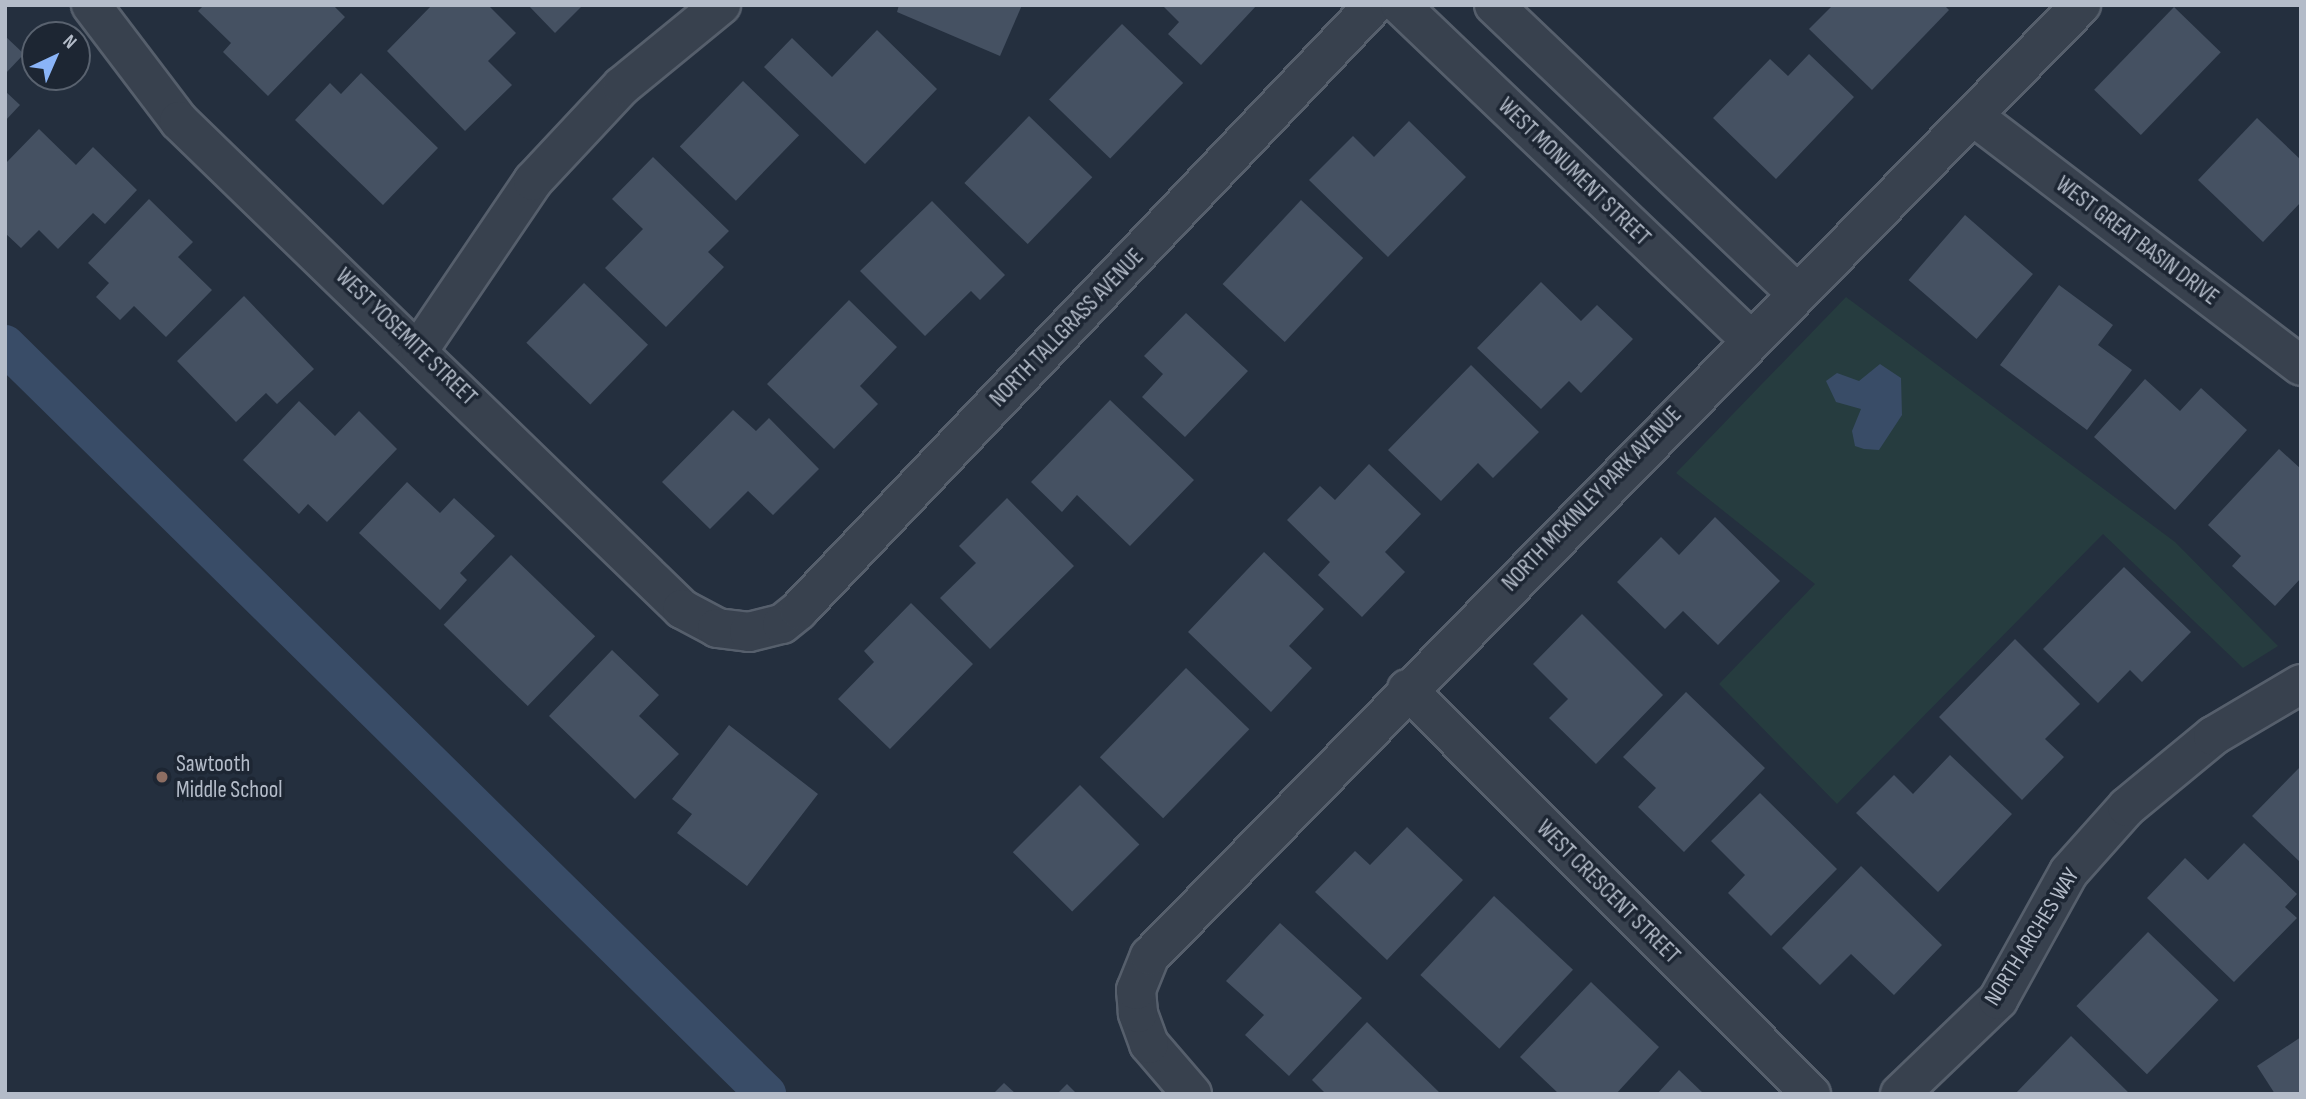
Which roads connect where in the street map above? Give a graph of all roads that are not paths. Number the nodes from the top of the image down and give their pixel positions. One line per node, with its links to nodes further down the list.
1 (91, 5): 10 (street, WEST YOSEMITE STREET)
2 (721, 5): 10 (street)
3 (1374, 5): 12 (street, NORTH TALLGRASS AVENUE)
4 (1400, 5): 9 (street, WEST MONUMENT STREET)
5 (1494, 5): 8 (street)
6 (2081, 5): 7 (street, NORTH MCKINLEY PARK AVENUE)
7 (1973, 116): 8 (street, NORTH MCKINLEY PARK AVENUE); 11 (street, WEST GREAT BASIN DRIVE)
8 (1795, 292): 9 (street, NORTH MCKINLEY PARK AVENUE)
9 (1748, 338): 14 (street, NORTH MCKINLEY PARK AVENUE)
10 (419, 348): 12 (street, WEST YOSEMITE STREET)
11 (2301, 366)
12 (748, 632)
13 (2301, 684): 17 (street, NORTH ARCHES WAY)
14 (1407, 689): 15 (street, NORTH MCKINLEY PARK AVENUE); 16 (street, WEST CRESCENT STREET)
15 (1192, 1094)
16 (1811, 1094)
17 (1900, 1094)

